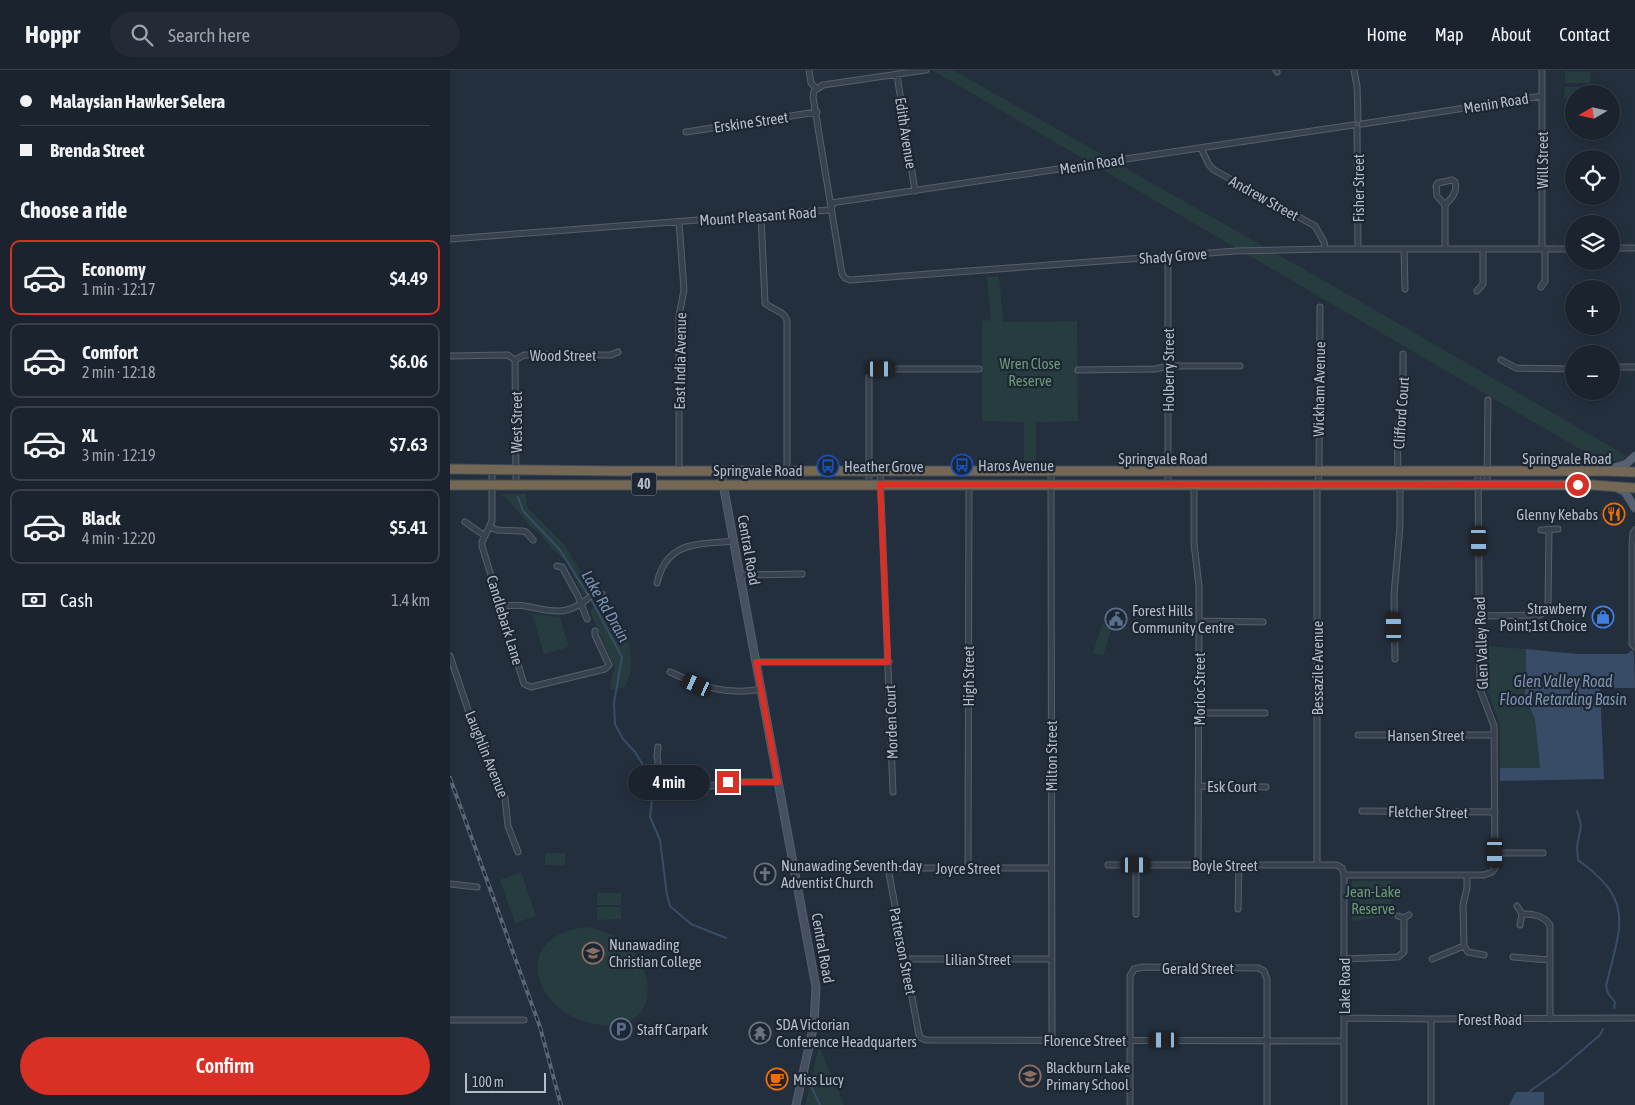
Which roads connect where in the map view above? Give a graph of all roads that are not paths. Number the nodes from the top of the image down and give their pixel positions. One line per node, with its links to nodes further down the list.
1 (809, 70): 7 (street)
2 (926, 70): 5 (street)
3 (1354, 70): 10 (street, Fisher Street)
4 (1542, 70): 8 (street, Will Street)
5 (908, 71): 6 (street)
6 (897, 75): 7 (street); 13 (street, Edith Avenue)
7 (816, 88): 9 (street, Mount Pleasant Road)
8 (1542, 96): 10 (street, Menin Road); 24 (street, Will Street)
9 (816, 112): 11 (street, Erskine Street); 14 (street, Mount Pleasant Road)
10 (1357, 124): 12 (street, Menin Road); 22 (street, Fisher Street)
11 (686, 132)
12 (1201, 148): 13 (street, Menin Road); 21 (street, Andrew Street)
13 (916, 191): 14 (street, Menin Road)
14 (831, 205): 16 (street, Mount Pleasant Road); 28 (street, Shady Grove)
15 (1445, 205): 15 (street); 26 (street)
16 (761, 216): 17 (street, Mount Pleasant Road); 52 (street)
17 (679, 222): 18 (street, Mount Pleasant Road); 50 (street, East India Avenue)
18 (450, 239)
19 (1620, 248): 20 (street)
20 (1635, 248)
21 (1325, 249): 22 (street, Shady Grove); 28 (street, Shady Grove)
22 (1358, 249): 23 (street, Shady Grove)
23 (1404, 249): 26 (street, Shady Grove); 30 (street)
24 (1544, 249): 25 (street, Shady Grove); 27 (street, Shady Grove); 29 (street, Will Street)
25 (1565, 249)
26 (1445, 250): 27 (street, Shady Grove)
27 (1483, 250): 31 (street)
28 (1168, 257): 38 (street, Holberry Street)
29 (1541, 287)
30 (1405, 288)
31 (1478, 292)
32 (1320, 307): 58 (street, Wickham Avenue)
33 (618, 352): 36 (street, Wood Street)
34 (1403, 354): 59 (street, Clifford Court)
35 (450, 356): 36 (street, Wood Street)
36 (515, 360): 49 (street, West Street)
37 (1501, 360): 43 (street)
38 (1168, 366): 39 (street); 44 (street); 57 (street, Holberry Street)
39 (1240, 366)
40 (1620, 367): 41 (street)
41 (1635, 367)
42 (979, 369): 53 (street)
43 (1565, 369)
44 (1078, 370)
45 (1488, 400): 60 (street)
46 (1635, 456): 56 (main road)
47 (450, 470): 48 (highway, Springvale Road / 40)
48 (492, 470): 49 (highway, Springvale Road / 40); 72 (street)
49 (516, 470): 50 (highway, Springvale Road / 40); 73 (street, West Street)
50 (679, 471): 51 (highway, Springvale Road / 40)
51 (722, 471): 52 (highway, Springvale Road / 40); 62 (street, Central Road)
52 (787, 471): 53 (highway, Springvale Road / 40)
53 (869, 471): 54 (highway, Springvale Road / 40); 63 (street)
54 (880, 471): 55 (highway, Springvale Road / 40); 64 (street, Morden Court)
55 (1051, 471): 57 (highway, Springvale Road / 40); 66 (street, Milton Street)
56 (1604, 471): 60 (highway, Springvale Road / 40); 61 (highway, Springvale Road / 40)
57 (1168, 472): 58 (highway, Springvale Road / 40); 67 (street, Holberry Street)
58 (1318, 472): 59 (highway, Springvale Road / 40); 69 (street, Bessazile Avenue)
59 (1398, 472): 60 (highway, Springvale Road / 40)
60 (1482, 472): 74 (street, Glen Valley Road); 74 (street)
61 (1635, 472)
62 (722, 484): 63 (highway, Springvale Road / 40); 73 (highway, Springvale Road / 40); 88 (street, Central Road)
63 (869, 484): 64 (highway, Springvale Road / 40)
64 (880, 484): 65 (highway, Springvale Road / 40); 107 (street, Morden Court)
65 (969, 484): 66 (highway, Springvale Road / 40); 131 (street, High Street)
66 (1051, 484): 67 (highway, Springvale Road / 40); 132 (street, Milton Street)
67 (1168, 484): 68 (highway, Springvale Road / 40)
68 (1194, 484): 69 (highway, Springvale Road / 40); 100 (street, Morloc Street)
69 (1317, 484): 70 (highway, Springvale Road / 40); 128 (street, Bessazile Avenue)
70 (1400, 484): 74 (highway, Springvale Road / 40); 105 (street)
71 (450, 485): 72 (highway, Springvale Road / 40)
72 (492, 485): 73 (highway, Springvale Road / 40); 79 (street)
73 (516, 485)
74 (1483, 485): 75 (highway, Springvale Road / 40); 98 (street, Glen Valley Road)
75 (1614, 486): 76 (highway, Springvale Road / 40); 77 (main road)
76 (1635, 488)
77 (1635, 508)
78 (465, 522): 86 (street)
79 (490, 527): 85 (street); 86 (street)
80 (531, 527): 85 (street)
81 (1549, 529): 82 (street); 83 (street); 98 (street)
82 (1558, 529)
83 (1541, 530)
84 (1635, 530): 103 (street)
85 (526, 532): 87 (street)
86 (485, 536): 97 (street, Candlebark Lane)
87 (533, 540)
88 (733, 541): 91 (street, Central Road); 93 (street)
89 (561, 565): 96 (street)
90 (802, 574): 91 (street)
91 (739, 575): 106 (street, Central Road)
92 (592, 583): 95 (street)
93 (657, 583)
94 (602, 594): 95 (street)
95 (592, 596): 96 (street)
96 (582, 605): 97 (street); 99 (street)
97 (500, 607): 102 (street, Candlebark Lane)
98 (1480, 616): 112 (street, Glen Valley Road)
99 (587, 620)
100 (1199, 621): 101 (street); 110 (street, Morloc Street)
101 (1262, 622)
102 (595, 631)
103 (1635, 648)
104 (450, 656): 121 (street, Laughlin Avenue)
105 (1395, 659)
106 (756, 662): 107 (street); 109 (street, Central Road)
107 (888, 662): 118 (street, Morden Court)
108 (670, 672): 109 (street)
109 (760, 689): 115 (street, Central Road)
110 (1199, 713): 111 (street); 116 (street, Morloc Street)
111 (1265, 713)
112 (1494, 734): 113 (street, Hansen Street); 120 (street, Glen Valley Road)
113 (1358, 735)
114 (658, 747): 115 (street)
115 (778, 782): 129 (street, Central Road)
116 (1198, 786): 117 (street, Esk Court); 126 (street, Morloc Street)
117 (1266, 787)
118 (893, 792)
119 (1362, 811): 120 (street, Fletcher Street)
120 (1494, 812): 122 (street, Glen Valley Road)
121 (518, 852)
122 (1495, 853): 123 (street); 135 (street, Glen Valley Road)
123 (1542, 853)
124 (1108, 865): 125 (street, Boyle Street)
125 (1136, 865): 126 (street, Boyle Street); 140 (street)
126 (1198, 865): 127 (street, Boyle Street)
127 (1238, 865): 128 (street, Boyle Street); 139 (street)
128 (1317, 865): 133 (street, Boyle Street)
129 (794, 868): 130 (street, Joyce Street); 163 (street, Central Road)
130 (888, 868): 131 (street, Joyce Street); 147 (street, Patterson Street)
131 (968, 868): 132 (street, Joyce Street)
132 (1051, 868): 148 (street, Milton Street)
133 (1342, 868): 134 (street, Lake Road)
134 (1344, 875): 135 (street); 149 (street, Lake Road)
135 (1467, 875): 144 (street)
136 (450, 884): 137 (street)
137 (477, 887)
138 (1517, 906): 141 (street)
139 (1238, 909)
140 (1136, 914)
141 (1522, 914): 143 (street); 151 (street)
142 (1398, 916): 149 (street)
143 (1520, 925)
144 (1464, 946): 145 (street); 150 (street)
145 (1484, 954)
146 (1513, 957): 151 (street)
147 (905, 959): 148 (street, Lilian Street); 158 (street, Patterson Street)
148 (1051, 959): 159 (street, Milton Street)
149 (1344, 959): 152 (street, Lake Road)
150 (1432, 959)
151 (1550, 960): 153 (street)
152 (1344, 1018): 155 (street, Forest Road); 162 (street, Lake Road)
153 (1550, 1018): 154 (street, Forest Road); 155 (street, Forest Road)
154 (1635, 1018)
155 (1431, 1019): 167 (street)
156 (450, 1020): 157 (street)
157 (524, 1020)
158 (919, 1035): 159 (street, Florence Street)
159 (1052, 1040): 160 (street, Florence Street)
160 (1130, 1040): 161 (street, Florence Street); 161 (street, Gerald Street); 164 (street)
161 (1267, 1040): 162 (street, Florence Street); 165 (street)
162 (1344, 1041): 166 (street, Lake Road)
163 (796, 1105)
164 (1130, 1105)
165 (1267, 1105)
166 (1344, 1105)
167 (1431, 1105)

